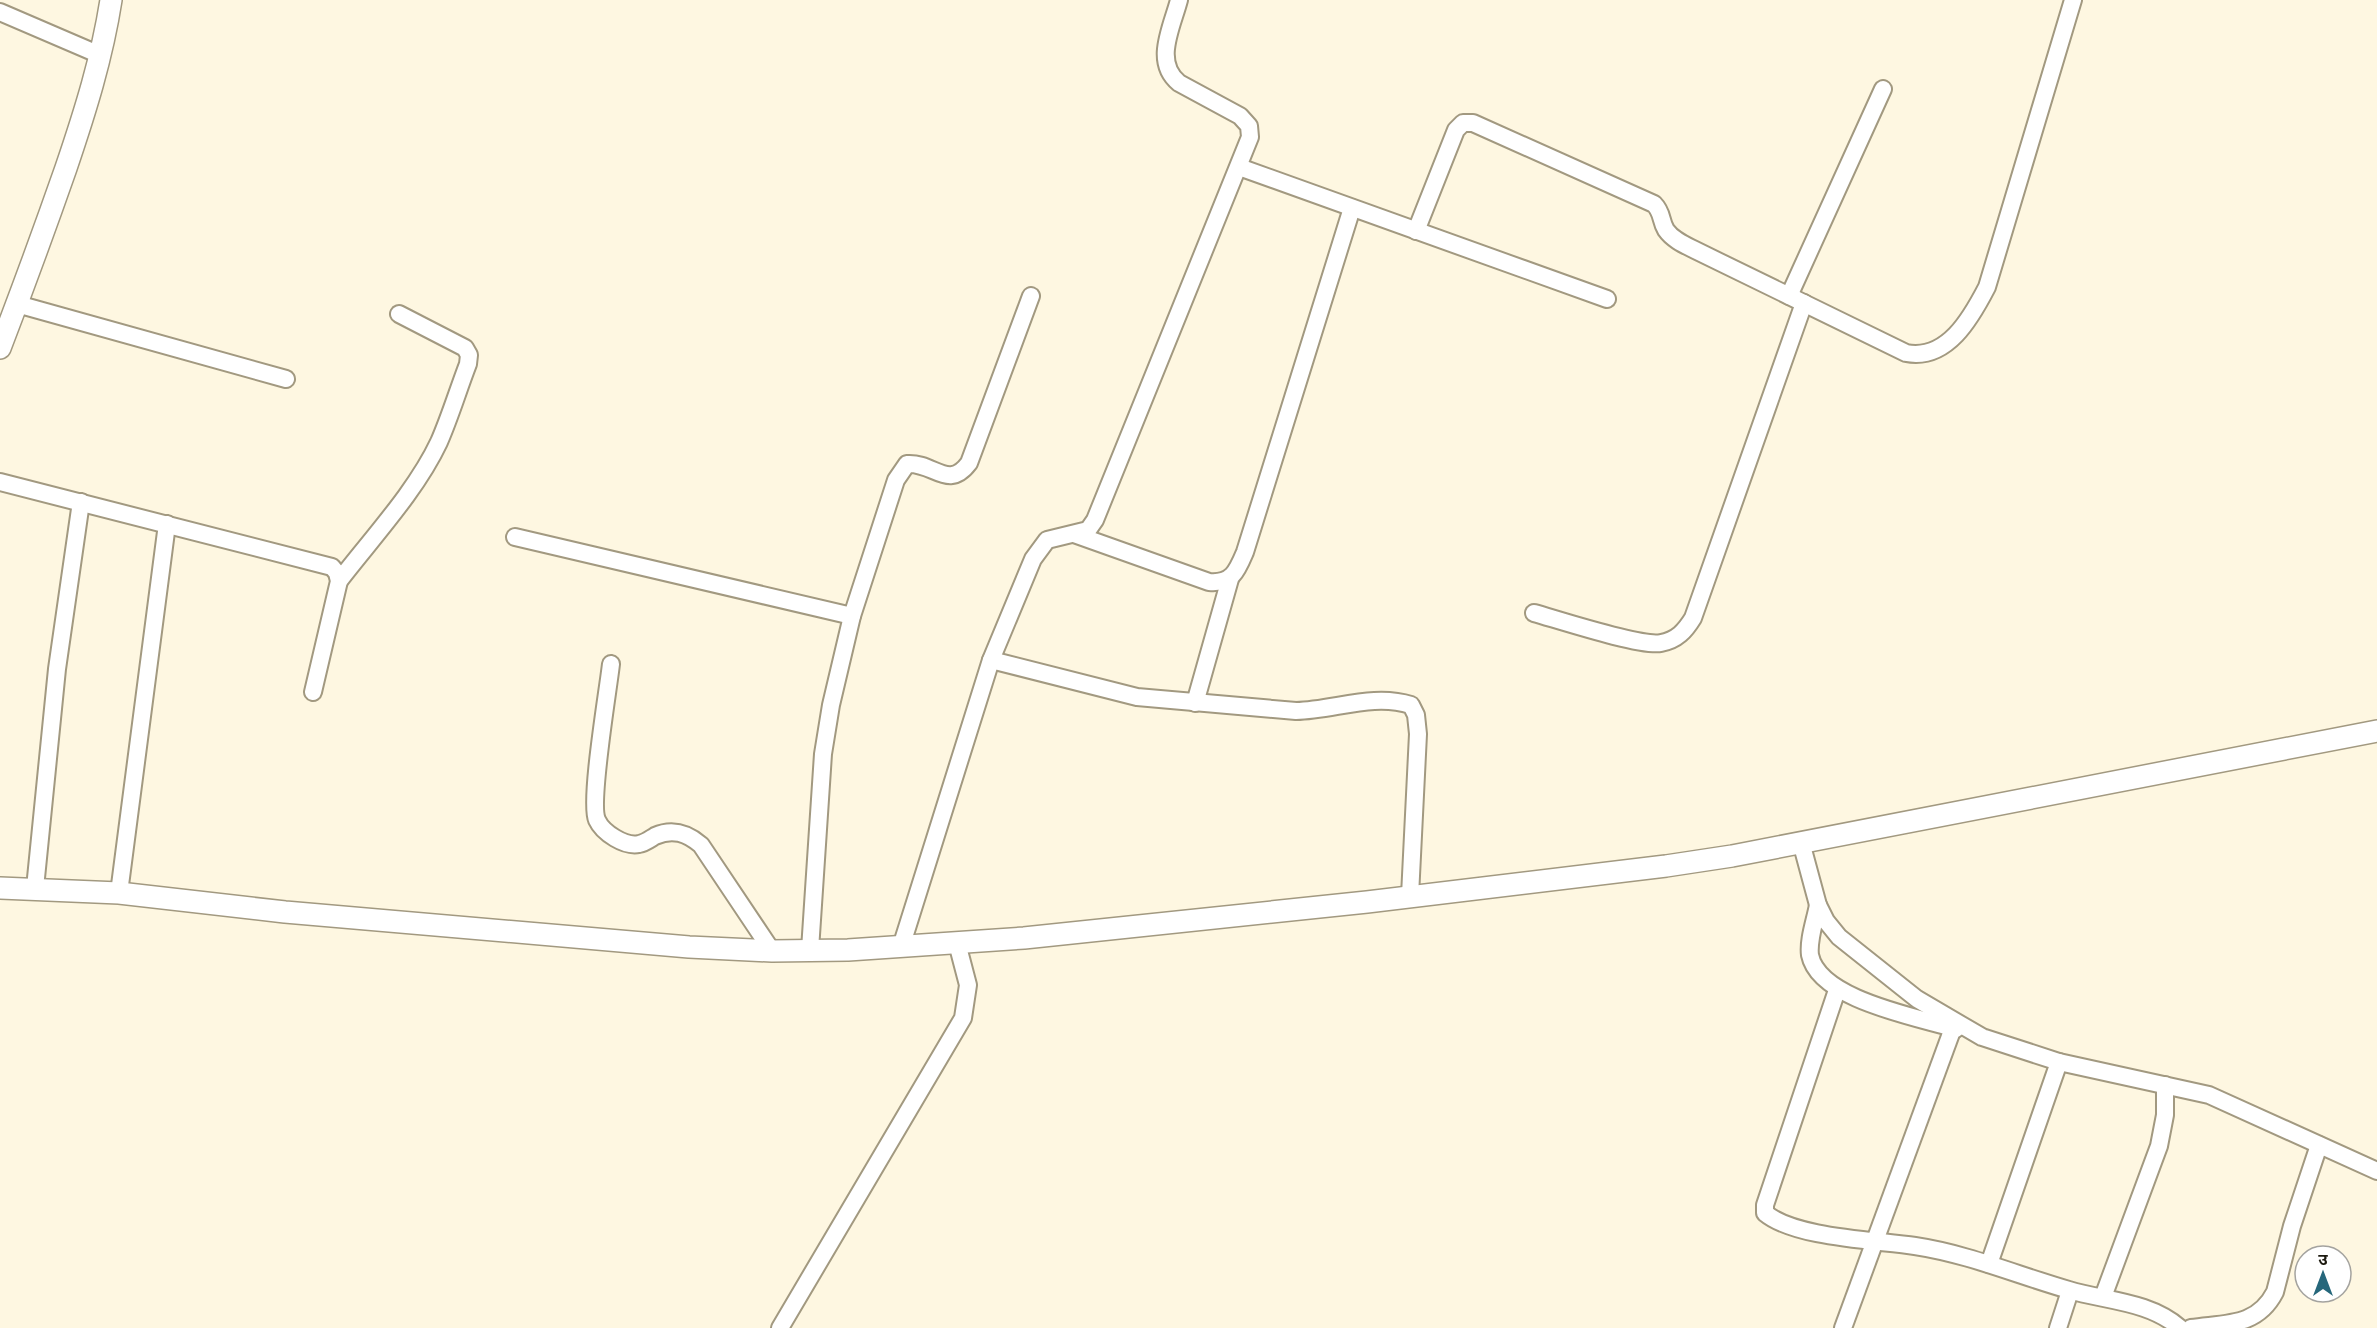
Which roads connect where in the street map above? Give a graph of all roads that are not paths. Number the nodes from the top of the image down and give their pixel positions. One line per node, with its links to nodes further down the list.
1 (111, 0): 5 (street)
2 (1179, 0): 7 (street)
3 (2073, 0): 12 (street)
4 (0, 12): 5 (street)
5 (100, 56): 13 (street)
6 (1883, 89): 12 (street)
7 (1239, 167): 8 (street); 20 (street)
8 (1352, 208): 9 (street); 22 (street)
9 (1416, 231): 11 (street); 12 (street)
10 (1031, 296): 25 (street)
11 (1607, 299)
12 (1797, 300): 24 (street)
13 (17, 304): 15 (street); 16 (street)
14 (399, 314): 23 (street)
15 (0, 348)
16 (285, 379)
17 (0, 482): 18 (street)
18 (81, 502): 19 (street); 33 (street)
19 (167, 525): 23 (street); 34 (street)
20 (1074, 534): 22 (street); 26 (street)
21 (515, 537): 25 (street)
22 (1230, 579): 29 (street)
23 (339, 581): 28 (street)
24 (1534, 613)
25 (852, 616): 40 (street)
26 (991, 660): 29 (street); 38 (street)
27 (611, 664): 39 (street)
28 (313, 692)
29 (1195, 703): 35 (street)
30 (2377, 731): 31 (street)
31 (1801, 842): 35 (street); 36 (street)
32 (0, 888): 33 (street)
33 (35, 888): 34 (street)
34 (119, 893): 39 (street)
35 (1410, 896): 37 (street)
36 (1818, 905): 41 (street); 43 (street)
37 (957, 943): 38 (street); 52 (street)
38 (901, 947): 40 (street)
39 (772, 951): 40 (street)
40 (810, 951)
41 (1837, 990): 42 (street); 48 (street)
42 (1953, 1028): 43 (street); 48 (street)
43 (1982, 1037): 44 (street)
44 (2060, 1062): 45 (street); 49 (street)
45 (2165, 1085): 46 (street); 51 (street)
46 (2319, 1145): 47 (street); 56 (street)
47 (2377, 1171)
48 (1875, 1241): 49 (street); 53 (street)
49 (1989, 1264): 50 (street)
50 (2070, 1291): 51 (street); 54 (street)
51 (2103, 1297): 55 (street)
52 (780, 1328)
53 (1843, 1328)
54 (2058, 1328)
55 (2180, 1328)
56 (2191, 1328)

